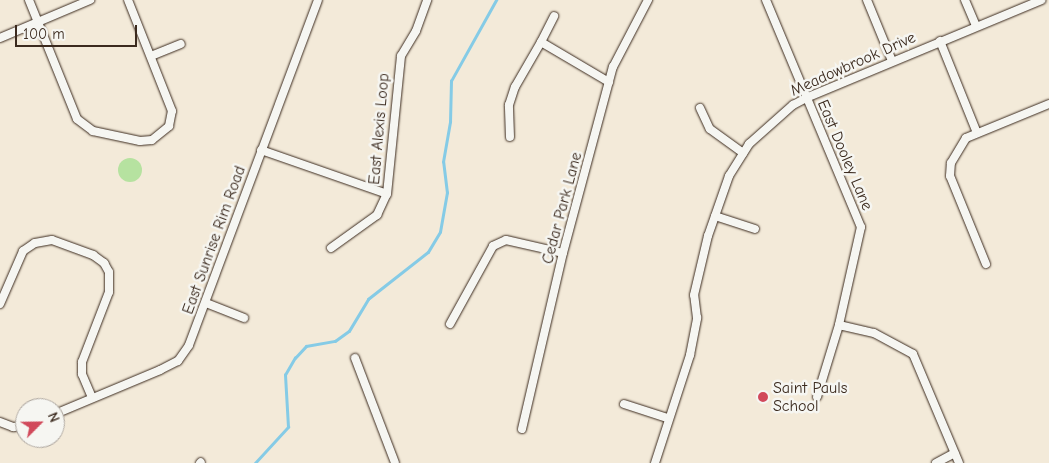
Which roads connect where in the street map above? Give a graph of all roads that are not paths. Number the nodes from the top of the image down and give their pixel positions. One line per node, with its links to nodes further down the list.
1 (29, 0): 12 (street)
2 (90, 0): 12 (street)
3 (128, 0): 18 (street)
4 (318, 0): 26 (street, East Sunrise Rim Road)
5 (427, 0): 28 (street, East Alexis Loop)
6 (648, 0): 20 (street, Cedar Park Lane)
7 (766, 0): 21 (street, East Dooley Lane)
8 (867, 0): 19 (street)
9 (965, 0): 13 (street)
10 (1040, 0): 13 (street, Meadowbrook Drive)
11 (554, 16): 16 (street)
12 (38, 22): 14 (street); 18 (street)
13 (976, 26): 15 (street, Meadowbrook Drive)
14 (0, 38)
15 (940, 41): 19 (street, Meadowbrook Drive); 24 (street)
16 (541, 42): 20 (street); 25 (street)
17 (181, 44): 18 (street)
18 (151, 56)
19 (892, 62): 21 (street, Meadowbrook Drive)
20 (609, 82): 32 (street, Cedar Park Lane)
21 (806, 98): 27 (street, Meadowbrook Drive); 38 (street, East Dooley Lane)
22 (1049, 104): 24 (street)
23 (700, 108): 27 (street)
24 (977, 133): 33 (street)
25 (510, 137)
26 (261, 150): 28 (street, East Alexis Loop); 34 (street, East Sunrise Rim Road)
27 (743, 154): 29 (street, Meadowbrook Drive)
28 (387, 194): 31 (street)
29 (715, 216): 30 (street); 44 (street, Meadowbrook Drive)
30 (755, 229)
31 (331, 248)
32 (563, 253): 37 (street); 47 (street, Cedar Park Lane)
33 (986, 264)
34 (206, 303): 36 (street); 41 (street, East Sunrise Rim Road)
35 (0, 304): 41 (street)
36 (244, 318)
37 (450, 324)
38 (839, 325): 40 (street, East Dooley Lane); 48 (street)
39 (355, 358): 49 (street)
40 (817, 397)
41 (92, 398): 43 (street, East Sunrise Rim Road)
42 (624, 404): 44 (street)
43 (65, 410)
44 (667, 418): 50 (street, Meadowbrook Drive)
45 (0, 422): 46 (street)
46 (15, 427)
47 (522, 429)
48 (955, 454): 51 (street); 52 (street)
49 (395, 463)
50 (655, 463)
51 (936, 463)
52 (959, 463)

